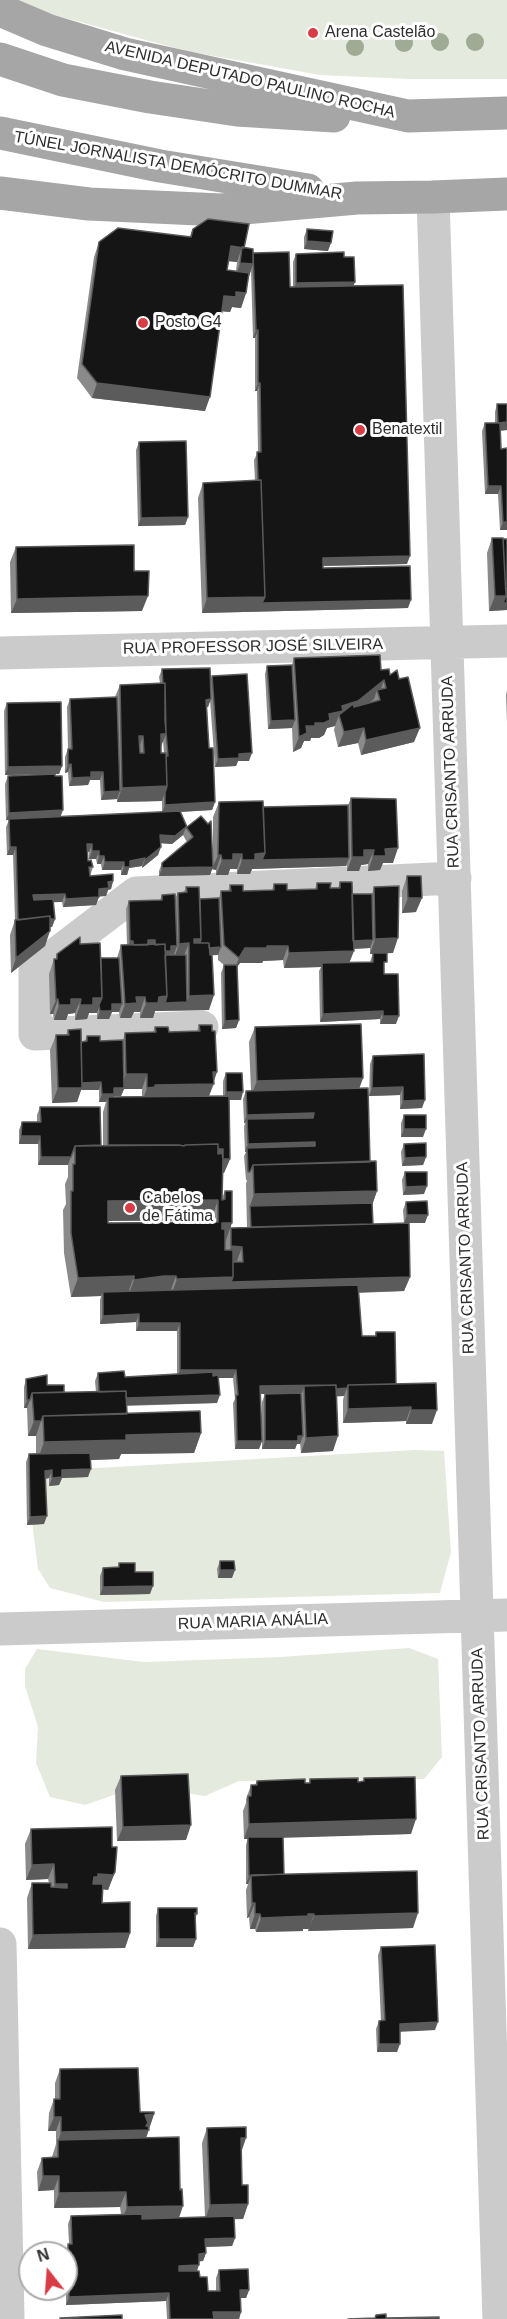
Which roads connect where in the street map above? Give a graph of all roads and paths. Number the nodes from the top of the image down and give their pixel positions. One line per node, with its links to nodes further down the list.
1 (0, 10): 4 (main road, AVENIDA DEPUTADO PAULINO ROCHA)
2 (0, 59): 4 (main road)
3 (507, 113): 4 (main road, AVENIDA DEPUTADO PAULINO ROCHA)
4 (408, 116)
5 (0, 133): 9 (main road, TÚNEL JORNALISTA DEMÓCRITO DUMMAR)
6 (0, 193): 9 (main road)
7 (507, 194): 8 (main road)
8 (434, 197): 9 (main road); 11 (street, RUA CRISANTO ARRUDA)
9 (357, 198)
10 (507, 641): 11 (street, RUA PROFESSOR JOSÉ SILVEIRA)
11 (447, 642): 12 (street, RUA PROFESSOR JOSÉ SILVEIRA); 13 (street, RUA CRISANTO ARRUDA)
12 (0, 653)
13 (455, 878): 14 (street); 15 (street, RUA CRISANTO ARRUDA)
14 (202, 1027)
15 (492, 1616): 16 (street, RUA MARIA ANÁLIA); 21 (street, RUA CRISANTO ARRUDA)
16 (0, 1629)
17 (0, 1944): 18 (street)
18 (0, 1983): 19 (street)
19 (2, 2154): 20 (street)
20 (5, 2298)
21 (499, 2319)

